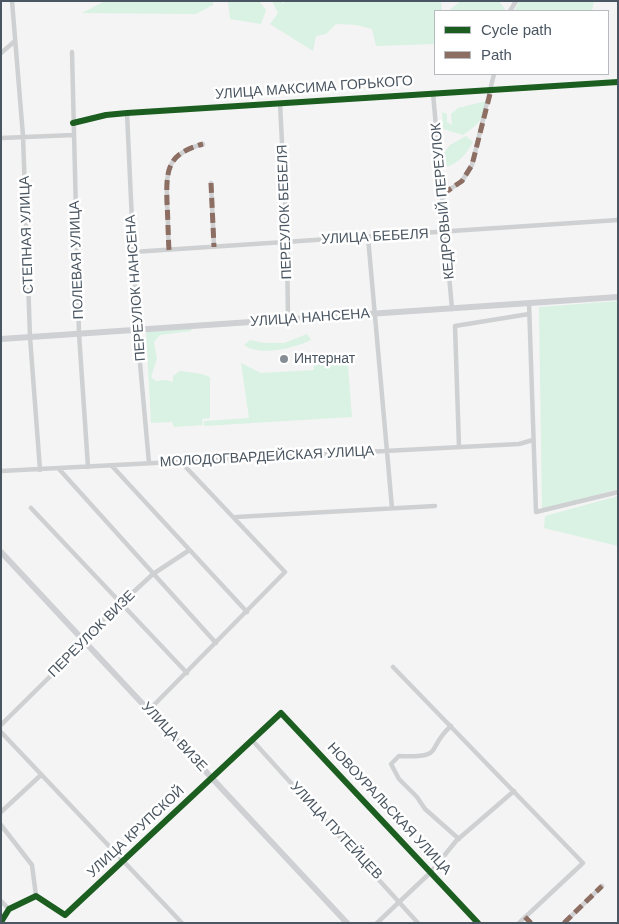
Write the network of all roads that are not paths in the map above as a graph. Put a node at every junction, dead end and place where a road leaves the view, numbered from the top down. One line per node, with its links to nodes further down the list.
1 (12, 1): 2 (street, СТЕПНАЯ УЛИЦА)
2 (15, 41): 4 (street); 13 (street, СТЕПНАЯ УЛИЦА)
3 (72, 52): 11 (street, ПОЛЕВАЯ УЛИЦА)
4 (1, 53)
5 (494, 75): 7 (street)
6 (618, 82): 7 (street, УЛИЦА МАКСИМА ГОРЬКОГО)
7 (492, 90): 8 (street, УЛИЦА МАКСИМА ГОРЬКОГО); 17 (street)
8 (433, 93): 9 (street, УЛИЦА МАКСИМА ГОРЬКОГО); 17 (street, КЕДРОВЫЙ ПЕРЕУЛОК)
9 (280, 104): 10 (street, УЛИЦА МАКСИМА ГОРЬКОГО); 21 (street, ПЕРЕУЛОК БЕБЕЛЯ)
10 (127, 113): 11 (street, УЛИЦА МАКСИМА ГОРЬКОГО); 24 (street, ПЕРЕУЛОК НАНСЕНА)
11 (73, 123): 12 (street, ПОЛЕВАЯ УЛИЦА)
12 (74, 135): 13 (street); 32 (street, ПОЛЕВАЯ УЛИЦА)
13 (23, 136): 14 (street); 33 (street, СТЕПНАЯ УЛИЦА)
14 (1, 138)
15 (203, 144): 23 (street)
16 (211, 183): 22 (street)
17 (443, 194): 19 (street, КЕДРОВЫЙ ПЕРЕУЛОК)
18 (618, 220): 19 (street, УЛИЦА БЕБЕЛЯ)
19 (446, 233): 20 (street, УЛИЦА БЕБЕЛЯ); 27 (street, КЕДРОВЫЙ ПЕРЕУЛОК)
20 (368, 238): 21 (street, УЛИЦА БЕБЕЛЯ); 28 (street)
21 (287, 242): 22 (street, УЛИЦА БЕБЕЛЯ); 30 (street, ПЕРЕУЛОК БЕБЕЛЯ)
22 (214, 247): 23 (street, УЛИЦА БЕБЕЛЯ)
23 (169, 250): 24 (street, УЛИЦА БЕБЕЛЯ)
24 (133, 252): 31 (street, ПЕРЕУЛОК НАНСЕНА)
25 (618, 297): 26 (main road, УЛИЦА НАНСЕНА)
26 (529, 303): 27 (main road, УЛИЦА НАНСЕНА); 29 (street)
27 (452, 309): 28 (main road, УЛИЦА НАНСЕНА)
28 (376, 313): 30 (main road, УЛИЦА НАНСЕНА); 37 (street)
29 (528, 314): 35 (street); 36 (street)
30 (288, 320): 31 (main road, УЛИЦА НАНСЕНА)
31 (137, 330): 32 (main road, УЛИЦА НАНСЕНА); 39 (street, ПЕРЕУЛОК НАНСЕНА)
32 (79, 334): 33 (main road, УЛИЦА НАНСЕНА); 41 (street, ПОЛЕВАЯ УЛИЦА)
33 (30, 337): 34 (main road, УЛИЦА НАНСЕНА); 43 (street, СТЕПНАЯ УЛИЦА)
34 (1, 339)
35 (533, 440): 36 (street, МОЛОДОГВАРДЕЙСКАЯ УЛИЦА); 45 (street)
36 (459, 447): 37 (street, МОЛОДОГВАРДЕЙСКАЯ УЛИЦА)
37 (386, 452): 38 (street, МОЛОДОГВАРДЕЙСКАЯ УЛИЦА); 48 (street)
38 (180, 461): 39 (street, МОЛОДОГВАРДЕЙСКАЯ УЛИЦА); 49 (street)
39 (149, 463): 40 (street, МОЛОДОГВАРДЕЙСКАЯ УЛИЦА)
40 (112, 466): 41 (street, МОЛОДОГВАРДЕЙСКАЯ УЛИЦА); 50 (street)
41 (88, 467): 42 (street, МОЛОДОГВАРДЕЙСКАЯ УЛИЦА)
42 (59, 469): 43 (street, МОЛОДОГВАРДЕЙСКАЯ УЛИЦА); 52 (street)
43 (40, 470): 44 (street, МОЛОДОГВАРДЕЙСКАЯ УЛИЦА)
44 (1, 471)
45 (618, 492)
46 (435, 506): 48 (street)
47 (31, 508): 53 (street)
48 (392, 508): 49 (street)
49 (236, 517): 54 (street)
50 (188, 551): 52 (street, ПЕРЕУЛОК ВИЗЕ); 54 (street)
51 (1, 552): 55 (main road, УЛИЦА ВИЗЕ)
52 (153, 574): 53 (street, ПЕРЕУЛОК ВИЗЕ); 56 (street)
53 (121, 604): 55 (street, ПЕРЕУЛОК ВИЗЕ); 58 (street)
54 (247, 612): 56 (street)
55 (86, 641): 59 (main road, УЛИЦА ВИЗЕ); 61 (street, ПЕРЕУЛОК ВИЗЕ)
56 (216, 643): 58 (street)
57 (393, 667): 62 (street)
58 (187, 673): 59 (street)
59 (149, 710): 66 (main road, УЛИЦА ВИЗЕ)
60 (281, 713): 64 (street, УЛИЦА КРУПСКОЙ); 72 (street, НОВОУРАЛЬСКАЯ УЛИЦА)
61 (1, 725)
62 (451, 726): 67 (street); 70 (street)
63 (1, 732): 65 (street)
64 (252, 740): 66 (street, УЛИЦА КРУПСКОЙ); 76 (street, УЛИЦА ПУТЕЙЦЕВ)
65 (41, 775): 68 (street); 71 (street)
66 (212, 778): 71 (street, УЛИЦА КРУПСКОЙ); 81 (main road, УЛИЦА ВИЗЕ)
67 (514, 792): 70 (street); 78 (street)
68 (1, 812)
69 (1, 825): 74 (street)
70 (459, 839): 72 (street)
71 (123, 861): 74 (street, УЛИЦА КРУПСКОЙ); 80 (street)
72 (431, 872): 76 (street); 84 (street, НОВОУРАЛЬСКАЯ УЛИЦА)
73 (602, 886): 87 (street)
74 (36, 896): 77 (street)
75 (1, 900): 77 (street)
76 (400, 900): 82 (street); 83 (street, УЛИЦА ПУТЕЙЦЕВ)
77 (9, 910): 79 (street)
78 (525, 917): 85 (street); 86 (street)
79 (1, 922)
80 (182, 923)
81 (347, 923)
82 (377, 923)
83 (418, 923)
84 (478, 923)
85 (520, 923)
86 (531, 923)
87 (564, 923)

